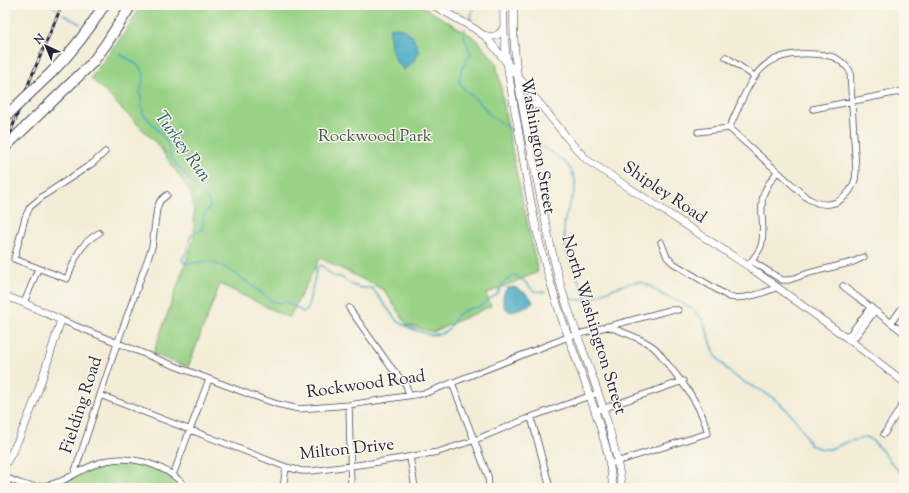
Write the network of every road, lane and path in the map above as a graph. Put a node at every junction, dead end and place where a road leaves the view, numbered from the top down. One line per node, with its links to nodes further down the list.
1 (104, 5): 16 (highway, bridge)
2 (131, 5): 20 (highway)
3 (433, 5): 7 (main road, Shipley Road)
4 (504, 5): 6 (main road, Washington Street)
5 (514, 5): 11 (main road, Washington Street)
6 (504, 25): 7 (main road); 9 (main road, Washington Street)
7 (484, 35): 9 (main road, Shipley Road)
8 (726, 57): 10 (street)
9 (507, 63): 11 (main road, Shipley Road); 42 (main road, Washington Street)
10 (754, 76): 13 (street); 18 (street)
11 (518, 77): 14 (main road, Shipley Road); 17 (main road, North Washington Street)
12 (904, 91): 13 (street)
13 (851, 101): 15 (street); 22 (street)
14 (540, 104): 17 (main road); 27 (main road, Shipley Road)
15 (813, 109)
16 (5, 117)
17 (526, 126): 41 (main road, North Washington Street)
18 (729, 128): 19 (street); 22 (street)
19 (698, 132)
20 (5, 147)
21 (105, 152): 28 (street)
22 (777, 172): 27 (street)
23 (167, 196): 44 (street, Fielding Road)
24 (99, 232): 28 (street)
25 (660, 242): 30 (street)
26 (864, 257): 27 (street)
27 (750, 264): 30 (main road, Shipley Road)
28 (38, 268): 32 (street)
29 (843, 286): 35 (street)
30 (778, 287): 43 (main road, Shipley Road)
31 (5, 296): 32 (main road)
32 (24, 303): 37 (main road)
33 (904, 305): 38 (street)
34 (348, 308): 51 (street)
35 (873, 309): 38 (street); 43 (street)
36 (678, 310): 39 (street, Rockwood Road)
37 (61, 320): 44 (street, Rockwood Road); 64 (main road)
38 (891, 323): 40 (street)
39 (607, 326): 41 (street, Rockwood Road); 46 (street)
40 (904, 333)
41 (577, 334): 42 (street, Rockwood Road); 49 (main road, North Washington Street)
42 (568, 336): 48 (street, Rockwood Road); 52 (main road, North Washington Street)
43 (850, 339): 47 (main road, Shipley Road)
44 (117, 344): 45 (street, Rockwood Road); 50 (street, Fielding Road)
45 (209, 379): 54 (street, Rockwood Road); 58 (street)
46 (683, 381): 55 (street); 62 (street)
47 (904, 382)
48 (452, 383): 51 (street, Rockwood Road); 60 (street)
49 (598, 392): 52 (street, Milton Drive); 55 (main road, North Washington Street)
50 (100, 396): 58 (street, Milton Drive); 67 (street, Fielding Road)
51 (409, 396): 54 (street, Rockwood Road)
52 (590, 396): 56 (main road, North Washington Street); 57 (street, Milton Drive)
53 (904, 402): 59 (street)
54 (349, 405): 65 (street)
55 (604, 408): 56 (street); 62 (main road, North Washington Street)
56 (596, 411): 63 (main road, North Washington Street)
57 (531, 417): 60 (street, Milton Drive); 75 (street)
58 (190, 430): 66 (street, Milton Drive); 68 (street)
59 (884, 434)
60 (475, 440): 61 (street, Milton Drive); 74 (street)
61 (410, 457): 65 (street, Milton Drive); 73 (street)
62 (618, 461): 63 (street); 77 (main road, North Washington Street)
63 (610, 464): 76 (main road, North Washington Street)
64 (5, 465)
65 (351, 466): 66 (street, Milton Drive); 72 (street)
66 (286, 467): 71 (street)
67 (74, 474): 68 (street); 69 (street)
68 (173, 474): 70 (street)
69 (5, 477)
70 (187, 488)
71 (283, 488)
72 (352, 488)
73 (415, 488)
74 (489, 488)
75 (550, 488)
76 (613, 488)
77 (622, 488)

